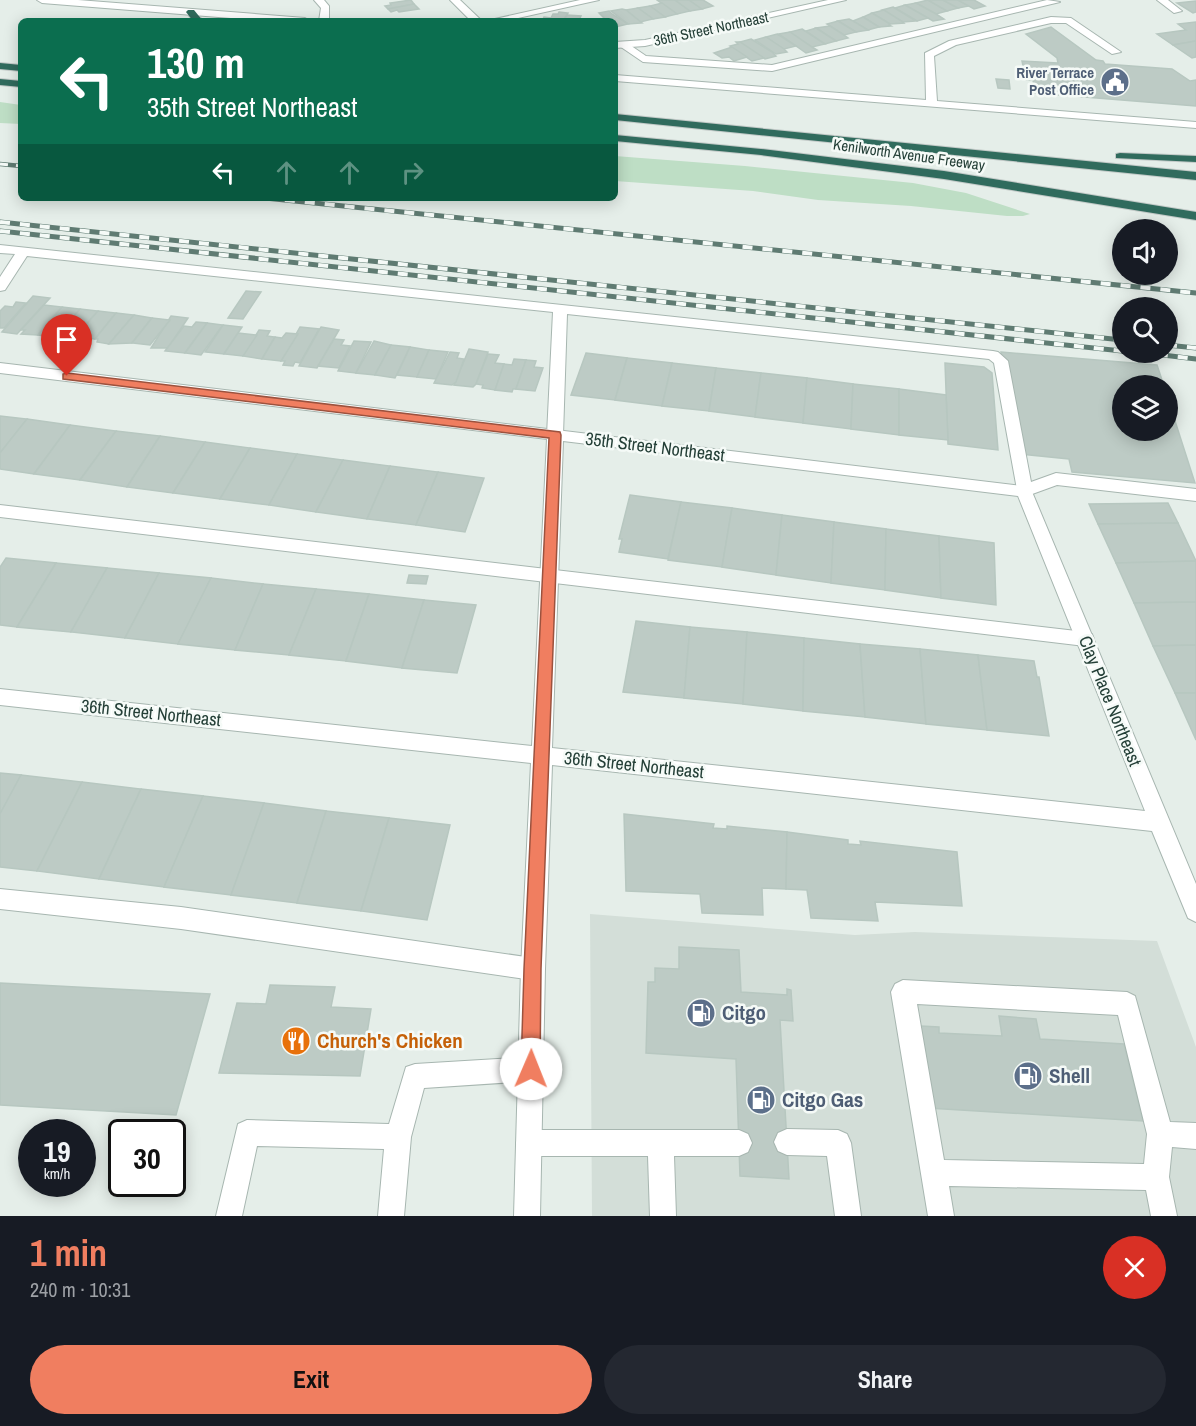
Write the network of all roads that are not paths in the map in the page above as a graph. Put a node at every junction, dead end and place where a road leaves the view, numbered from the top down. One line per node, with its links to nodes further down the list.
1 (42, 0): 2 (street)
2 (47, 0): 11 (street)
3 (183, 0): 11 (street)
4 (319, 0): 14 (street)
5 (455, 0): 15 (street)
6 (594, 0): 16 (street)
7 (841, 0): 17 (street, 36th Street Northeast)
8 (1052, 0): 17 (street)
9 (1162, 0): 10 (street)
10 (1177, 10)
11 (191, 12): 12 (highway); 13 (street)
12 (196, 18)
13 (267, 18)
14 (324, 18)
15 (474, 18)
16 (506, 18)
17 (619, 45)
18 (1116, 52): 24 (street)
19 (0, 66): 20 (highway)
20 (18, 68)
21 (618, 78): 24 (street)
22 (0, 82): 23 (highway)
23 (18, 84)
24 (932, 104): 26 (street)
25 (618, 117): 27 (highway, Kenilworth Avenue Freeway)
26 (1196, 125)
27 (785, 134): 29 (highway); 30 (highway, Kenilworth Avenue Freeway)
28 (618, 138): 31 (highway, Kenilworth Avenue Freeway)
29 (1196, 159)
30 (1196, 176)
31 (1196, 214)
32 (0, 249): 33 (street, Clay Place Northeast)
33 (23, 252): 34 (street); 35 (street, Clay Place Northeast)
34 (0, 287)
35 (560, 309): 37 (street); 38 (street, Clay Place Northeast)
36 (0, 368): 37 (street, 35th Street Northeast)
37 (555, 435): 38 (street, 35th Street Northeast); 41 (street)
38 (1024, 491): 39 (street); 42 (street, Clay Place Northeast)
39 (1196, 495)
40 (0, 511): 41 (street)
41 (549, 575): 42 (street); 44 (street)
42 (1085, 639): 45 (street, Clay Place Northeast)
43 (0, 697): 44 (street, 36th Street Northeast)
44 (541, 755): 45 (street, 36th Street Northeast); 48 (street)
45 (1160, 822): 47 (street, Clay Place Northeast)
46 (0, 899): 48 (street)
47 (1196, 911)
48 (533, 969): 49 (street)
49 (531, 1069): 52 (street); 54 (street)
50 (1160, 1134): 51 (street); 57 (street); 58 (street)
51 (1196, 1136)
52 (398, 1137): 59 (street); 60 (street)
53 (787, 1142): 63 (street)
54 (529, 1143): 55 (street); 61 (street)
55 (662, 1143): 56 (street); 62 (street)
56 (739, 1143)
57 (934, 1173): 58 (street); 64 (street)
58 (1156, 1177): 65 (street)
59 (229, 1216)
60 (390, 1216)
61 (527, 1216)
62 (663, 1216)
63 (848, 1216)
64 (941, 1216)
65 (1164, 1216)

